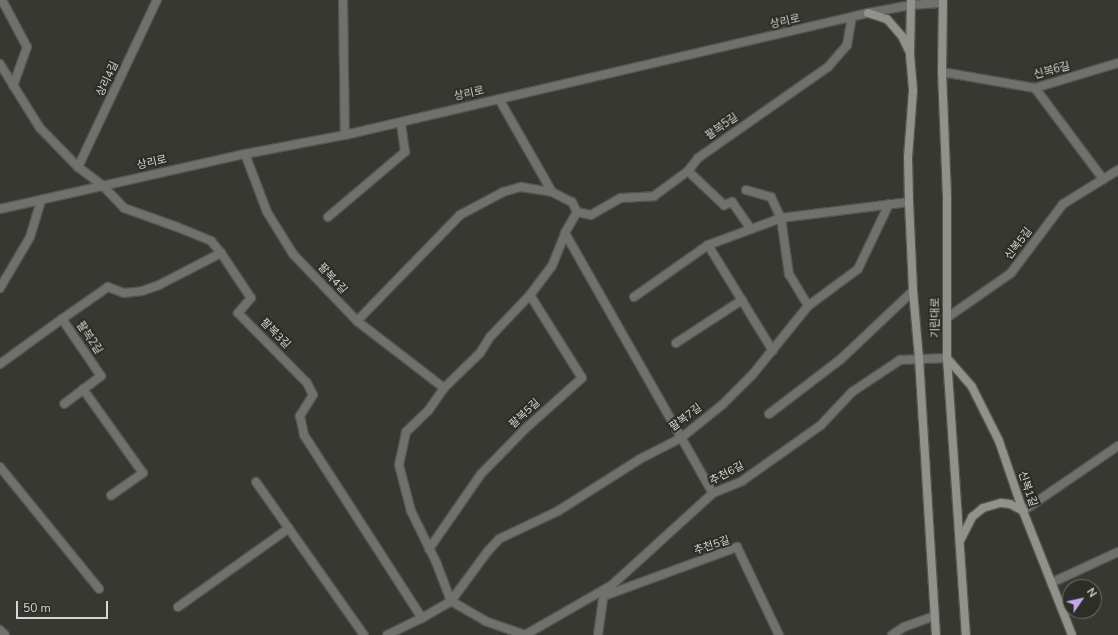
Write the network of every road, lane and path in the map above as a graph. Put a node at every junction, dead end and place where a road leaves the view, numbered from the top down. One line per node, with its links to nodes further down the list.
1 (2, 0): 12 (street)
2 (158, 0): 18 (street, 상리4길)
3 (343, 0): 16 (street)
4 (943, 2): 5 (street, 상리로); 11 (street, 기린대로)
5 (911, 3): 6 (street, 상리로); 8 (street, 기린대로)
6 (868, 13): 7 (street, 상리로); 8 (street)
7 (852, 17): 14 (street, 상리로); 20 (street, 팔복5길)
8 (910, 54): 26 (street, 기린대로)
9 (1118, 63): 13 (street, 신복6길)
10 (0, 64): 12 (street, 팔복3길)
11 (942, 72): 13 (street, 신복6길); 42 (street, 기린대로)
12 (14, 86): 18 (street, 팔복3길)
13 (1035, 88): 21 (street)
14 (499, 99): 15 (street, 상리로); 24 (street)
15 (401, 122): 16 (street, 상리로); 30 (street)
16 (345, 135): 17 (street, 상리로)
17 (245, 154): 22 (street, 상리로); 44 (street, 팔복4길)
18 (78, 167): 22 (street, 팔복3길)
19 (1118, 170): 21 (street, 신복5길)
20 (688, 171): 29 (street, 팔복5길); 32 (street)
21 (1103, 179): 42 (street, 신복5길)
22 (102, 186): 25 (street, 상리로); 35 (street, 팔복3길)
23 (746, 190): 31 (street)
24 (552, 192): 29 (street); 44 (street)
25 (41, 200): 28 (street, 상리로); 36 (street)
26 (909, 202): 27 (street); 37 (street, 기린대로)
27 (889, 204): 31 (street); 41 (street, 팔복7길)
28 (0, 209)
29 (577, 212): 33 (street)
30 (328, 217)
31 (781, 218): 32 (street); 41 (street)
32 (751, 229): 34 (street)
33 (565, 233): 38 (street); 54 (street)
34 (708, 245): 39 (street); 40 (street)
35 (221, 253): 43 (street); 71 (street, 팔복3길)
36 (0, 288)
37 (913, 291): 47 (street, 기린대로); 53 (street)
38 (530, 295): 50 (street); 63 (street, 팔복5길)
39 (634, 297)
40 (742, 300): 45 (street); 46 (street)
41 (808, 306): 46 (street, 팔복7길)
42 (948, 317): 48 (street, 기린대로)
43 (62, 319): 49 (street, 팔복2길); 51 (street, 팔복2길)
44 (357, 321): 50 (street, 팔복4길)
45 (676, 343)
46 (773, 351): 54 (street, 팔복7길)
47 (919, 358): 48 (street, 추천6길); 58 (street, 추천6길); 70 (street, 기린대로)
48 (947, 358): 60 (street, 신복1길); 62 (street, 기린대로)
49 (0, 364)
50 (444, 388): 63 (street)
51 (83, 389): 52 (street, 팔복2길); 59 (street)
52 (64, 404)
53 (769, 414)
54 (681, 438): 58 (street); 68 (street, 팔복7길)
55 (1118, 446): 60 (street)
56 (0, 467): 66 (street)
57 (256, 482): 61 (street)
58 (713, 493): 67 (street, 추천6길)
59 (110, 496)
60 (1023, 511): 62 (street); 65 (street, 신복1길)
61 (289, 528): 69 (street); 75 (street)
62 (961, 539): 83 (street, 기린대로)
63 (429, 549): 68 (street)
64 (1118, 552): 65 (street)
65 (1051, 583): 84 (street, 신복1길)
66 (99, 589)
67 (604, 592): 78 (street, 추천6길); 79 (street); 80 (street, 추천5길)
68 (451, 601): 71 (street); 73 (street)
69 (178, 607)
70 (935, 616): 81 (street); 82 (street, 기린대로)
71 (422, 618): 76 (street)
72 (0, 630): 74 (street)
73 (510, 630): 77 (street); 78 (street)
74 (5, 635)
75 (364, 635)
76 (387, 635)
77 (502, 635)
78 (525, 635)
79 (598, 635)
80 (779, 635)
81 (892, 635)
82 (936, 635)
83 (966, 635)
84 (1072, 635)

